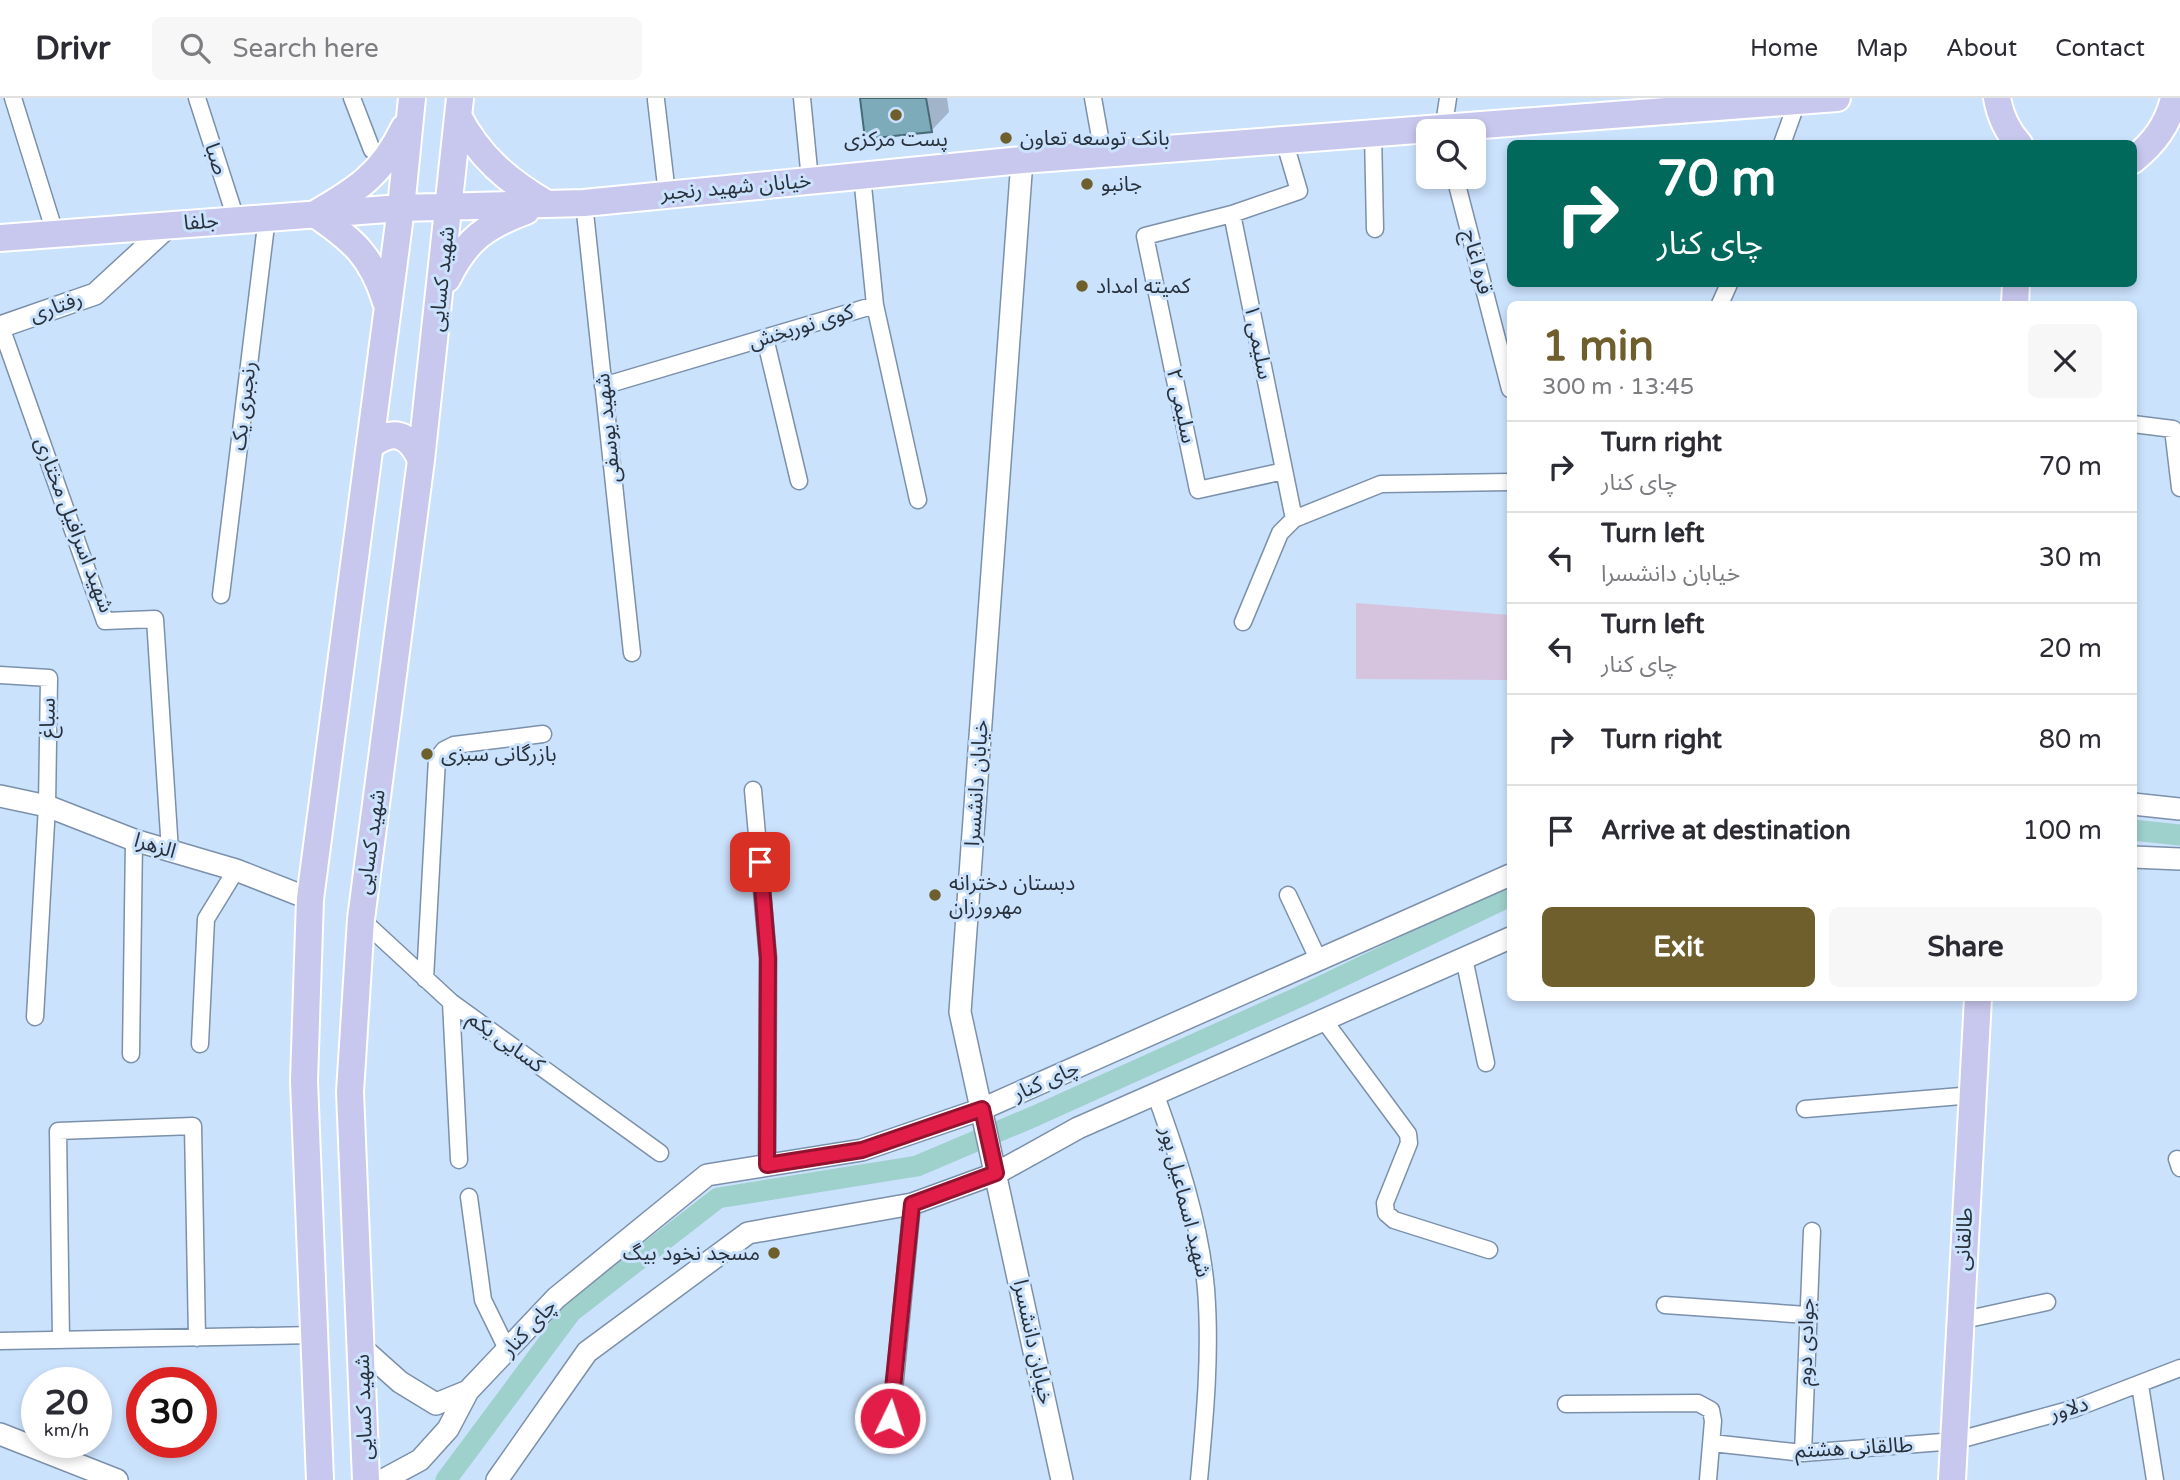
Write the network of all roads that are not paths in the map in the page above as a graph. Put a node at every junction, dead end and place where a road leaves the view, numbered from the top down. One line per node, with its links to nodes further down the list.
1 (13, 98): 38 (street)
2 (197, 98): 35 (street, صبا)
3 (352, 98): 20 (street)
4 (802, 98): 25 (street)
5 (1093, 98): 21 (street)
6 (1448, 98): 13 (street)
7 (1997, 98): 19 (main road)
8 (2174, 98): 22 (main road)
9 (656, 100): 27 (street)
10 (1817, 100): 14 (main road, خیابان شهید رنجبر); 18 (street)
11 (411, 106): 31 (main road); 32 (main road)
12 (459, 107): 29 (main road); 30 (main road, شهید کسایی)
13 (1444, 119)
14 (1486, 126)
15 (1416, 131): 16 (main road, خیابان شهید رنجبر)
16 (1373, 133): 17 (main road, خیابان شهید رنجبر); 37 (street)
17 (1284, 140): 21 (main road, خیابان شهید رنجبر); 33 (street)
18 (1785, 140)
19 (2014, 140)
20 (372, 150)
21 (1103, 154): 23 (main road, خیابان شهید رنجبر)
22 (2137, 157)
23 (1022, 160): 24 (main road, خیابان شهید رنجبر); 89 (street, خیابان دانشسرا)
24 (862, 176): 25 (main road, خیابان شهید رنجبر); 41 (street, کوی نوربخش)
25 (810, 180): 27 (main road, خیابان شهید رنجبر)
26 (1458, 189): 45 (street, قره اغاج)
27 (667, 194): 28 (main road, خیابان شهید رنجبر)
28 (584, 203): 29 (main road, خیابان شهید رنجبر); 46 (street, شهید یوسفی)
29 (547, 204): 30 (main road, خیابان شهید رنجبر); 40 (main road)
30 (449, 207): 31 (main road, خیابان شهید رنجبر); 40 (main road, شهید کسایی)
31 (401, 208): 32 (main road, جلفا); 42 (main road)
32 (314, 214): 34 (main road, جلفا); 42 (main road)
33 (1233, 214): 51 (street, سلیمی ۱); 51 (street, سلیمی ۲)
34 (267, 217): 35 (main road, جلفا); 57 (street, رنجبری یک)
35 (236, 219): 36 (main road, جلفا)
36 (171, 224): 38 (main road, جلفا); 43 (street, رفتاری)
37 (1375, 229)
38 (55, 233): 39 (main road, جلفا)
39 (0, 238)
40 (441, 290): 50 (main road, شهید کسایی)
41 (874, 305): 44 (street, کوی نوربخش); 55 (street)
42 (388, 307): 49 (main road)
43 (1, 327): 68 (street, شهید اسرافیل مختاری)
44 (765, 338): 46 (street, کوی نوربخش); 52 (street)
45 (1507, 377)
46 (603, 386): 59 (street, شهید یوسفی)
47 (2137, 425): 48 (street)
48 (2176, 430): 54 (street)
49 (370, 446): 50 (main road); 74 (main road)
50 (421, 460): 75 (main road, شهید کسایی)
51 (1284, 471): 56 (street, سلیمی ۱)
52 (799, 481)
53 (1507, 482): 56 (street)
54 (2180, 488)
55 (918, 500)
56 (1294, 519): 58 (street)
57 (221, 595)
58 (1243, 622)
59 (632, 653)
60 (0, 675): 65 (street, سباغ)
61 (543, 734): 79 (street)
62 (753, 790): 93 (street)
63 (0, 796): 65 (street, الزهرا)
64 (2137, 804): 66 (street)
65 (47, 807): 67 (street, الزهرا); 82 (street)
66 (2180, 809)
67 (134, 841): 68 (street, الزهرا); 85 (street)
68 (170, 851): 71 (street, الزهرا)
69 (2137, 857): 70 (street)
70 (2180, 859)
71 (236, 870): 74 (street, الزهرا); 84 (street)
72 (1507, 876): 78 (street, چای کنار)
73 (1288, 895): 78 (street)
74 (310, 899): 103 (main road)
75 (360, 919): 79 (street, کسایی یکم); 107 (main road, شهید کسایی)
76 (1507, 939): 77 (street)
77 (1464, 958): 83 (street); 86 (street)
78 (1319, 961): 89 (street, چای کنار)
79 (425, 979): 81 (street, کسایی یکم)
80 (1978, 1001): 88 (main road, طالقانی)
81 (451, 1002): 91 (street, کسایی یکم); 92 (street)
82 (35, 1017)
83 (1323, 1019): 87 (street); 98 (street)
84 (200, 1044)
85 (131, 1054)
86 (1486, 1063)
87 (1155, 1093): 94 (street); 124 (street, شهید اسماعیل پور)
88 (1973, 1095): 90 (street); 102 (main road, طالقانی)
89 (982, 1109): 93 (street, چای کنار); 94 (street, خیابان دانشسرا)
90 (1805, 1109)
91 (660, 1153)
92 (459, 1160)
93 (767, 1165): 108 (street, چای کنار)
94 (996, 1173): 96 (street); 123 (street, خیابان دانشسرا)
95 (469, 1197): 108 (street)
96 (912, 1204): 114 (street); 122 (street)
97 (1812, 1231): 101 (street, جوادی دوم)
98 (1489, 1250)
99 (2047, 1302): 102 (street)
100 (1665, 1305): 101 (street)
101 (1807, 1315): 117 (street, جوادی دوم)
102 (1959, 1321): 115 (main road, طالقانی)
103 (315, 1335): 104 (street); 119 (main road)
104 (197, 1338): 105 (street); 105 (street)
105 (61, 1340): 106 (street)
106 (0, 1341)
107 (362, 1348): 111 (street); 120 (main road, شهید کسایی)
108 (508, 1351): 111 (street, چای کنار)
109 (2180, 1368): 110 (street, دلاور)
110 (2140, 1385): 115 (street, دلاور); 127 (street)
111 (468, 1391): 121 (street, چای کنار)
112 (1566, 1404): 116 (street)
113 (0, 1434): 118 (street)
114 (889, 1441)
115 (1955, 1441): 117 (street, طالقانی هشتم); 126 (main road, طالقانی)
116 (1712, 1443): 117 (street, طالقانی هشتم); 125 (street)
117 (1803, 1453)
118 (117, 1480)
119 (320, 1480)
120 (366, 1480)
121 (383, 1480)
122 (497, 1480)
123 (1062, 1480)
124 (1199, 1480)
125 (1708, 1480)
126 (1952, 1480)
127 (2155, 1480)

